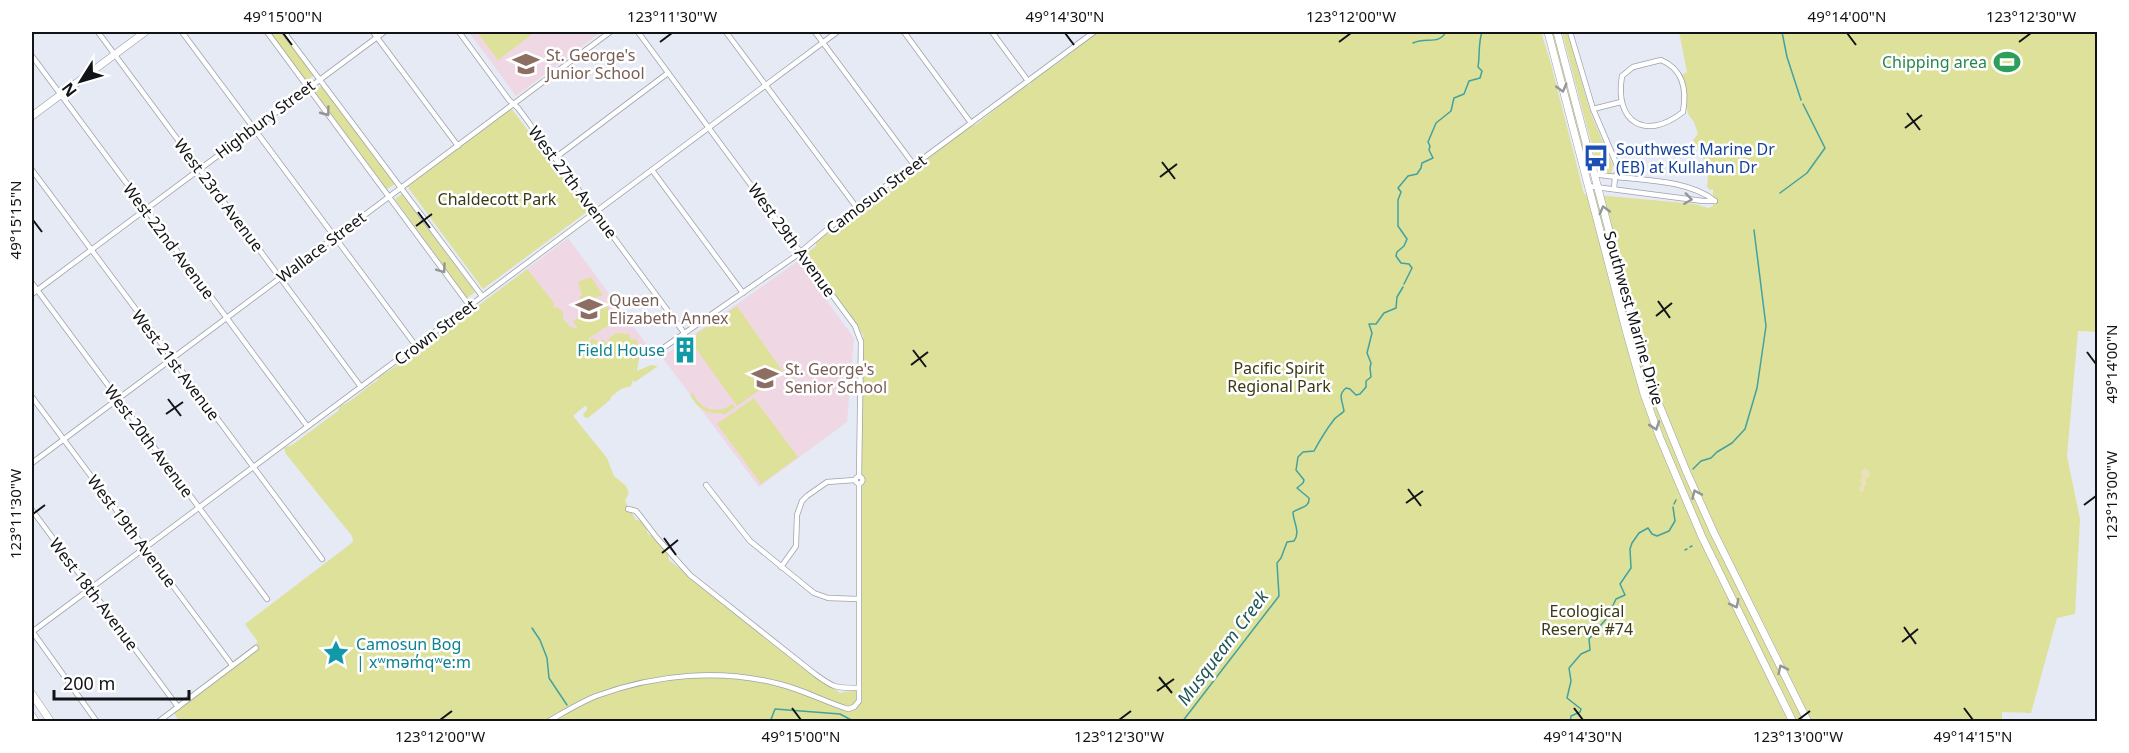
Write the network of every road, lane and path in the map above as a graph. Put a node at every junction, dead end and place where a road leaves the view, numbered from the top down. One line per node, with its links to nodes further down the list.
1 (98, 32): 22 (street, West 23rd Avenue)
2 (145, 32): 22 (main road)
3 (182, 32): 35 (street)
4 (267, 32): 28 (street)
5 (284, 32): 25 (street)
6 (373, 32): 20 (street)
7 (384, 32): 20 (street, Highbury Street)
8 (459, 32): 31 (street, West 27th Avenue)
9 (610, 32): 31 (street, Wallace Street)
10 (638, 32): 24 (street, West 29th Avenue)
11 (726, 32): 27 (street)
12 (815, 32): 21 (street)
13 (837, 32): 21 (street, Crown Street)
14 (904, 32): 34 (street)
15 (992, 32): 26 (street)
16 (1094, 32): 26 (street, Camosun Street)
17 (1548, 32): 45 (main road, Southwest Marine Drive, one-way to 45)
18 (1557, 32): 43 (main road, Southwest Marine Drive)
19 (1570, 32): 32 (street)
20 (377, 37): 25 (street, Highbury Street); 37 (street)
21 (823, 42): 27 (street, Crown Street); 39 (street)
22 (114, 54): 29 (main road); 40 (street, West 23rd Avenue)
23 (32, 56): 29 (street, West 22nd Avenue)
24 (668, 73): 36 (street, West 29th Avenue); 38 (street)
25 (319, 79): 28 (street, Highbury Street); 47 (street)
26 (1028, 81): 34 (street, Camosun Street)
27 (766, 84): 36 (street, Crown Street); 50 (street)
28 (308, 87): 35 (street, Highbury Street); 49 (street, one-way to 49)
29 (60, 95): 33 (main road); 51 (street, West 22nd Avenue)
30 (1621, 102): 30 (street); 32 (street)
31 (514, 104): 37 (street, Wallace Street); 38 (street, West 27th Avenue)
32 (1593, 109): 44 (street)
33 (32, 116)
34 (971, 123): 39 (street, Camosun Street)
35 (254, 128): 40 (street, Highbury Street); 53 (street)
36 (709, 128): 42 (street, Crown Street); 55 (street, West 29th Avenue)
37 (458, 146): 47 (street, Wallace Street)
38 (555, 158): 52 (street, West 27th Avenue)
39 (914, 165): 50 (street, Camosun Street)
40 (199, 168): 51 (street, Highbury Street); 56 (street, West 23rd Avenue)
41 (32, 170): 54 (street, West 21st Avenue)
42 (652, 170): 52 (street, Crown Street); 59 (street)
43 (1594, 174): 44 (street); 46 (main road, Southwest Marine Drive)
44 (1615, 177): 48 (street); 48 (street, one-way to 44)
45 (1588, 186): 46 (street); 97 (main road, Southwest Marine Drive, one-way to 97)
46 (1597, 186): 48 (street); 98 (main road, Southwest Marine Drive, one-way to 46)
47 (400, 188): 49 (street, Wallace Street); 60 (street)
48 (1614, 189)
49 (389, 196): 53 (street, Wallace Street); 61 (street, one-way to 61)
50 (857, 207): 55 (street, Camosun Street)
51 (145, 209): 54 (street, Highbury Street); 62 (street, West 22nd Avenue)
52 (595, 212): 60 (street, Crown Street); 63 (street, West 27th Avenue)
53 (335, 237): 56 (street, Wallace Street); 64 (street)
54 (90, 250): 58 (street, Highbury Street); 66 (street, West 21st Avenue)
55 (801, 252): 59 (street, Camosun Street); 74 (street, West 29th Avenue)
56 (280, 278): 62 (street, Wallace Street); 67 (street, West 23rd Avenue)
57 (32, 283): 58 (street, West 20th Avenue)
58 (34, 292): 69 (street, West 20th Avenue)
59 (743, 293): 63 (street, Camosun Street)
60 (482, 296): 61 (street, Crown Street)
61 (469, 305): 64 (street, Crown Street)
62 (226, 318): 66 (street, Wallace Street); 70 (street, West 22nd Avenue)
63 (685, 333): 65 (street, Camosun Street)
64 (416, 346): 67 (street, Crown Street)
65 (656, 353)
66 (172, 358): 69 (street, Wallace Street); 73 (street, West 21st Avenue)
67 (361, 387): 70 (street, Crown Street)
68 (32, 397): 71 (street, West 19th Avenue)
69 (117, 399): 71 (street, Wallace Street); 76 (street, West 20th Avenue)
70 (307, 426): 73 (street, Crown Street)
71 (63, 440): 72 (street, Wallace Street); 79 (street, West 19th Avenue)
72 (32, 463)
73 (253, 467): 76 (street, Crown Street); 80 (street, West 21st Avenue)
74 (858, 480): 81 (street); 84 (street, West 29th Avenue)
75 (706, 484): 81 (street)
76 (199, 507): 79 (street, Crown Street); 83 (street, West 20th Avenue)
77 (628, 508): 88 (street)
78 (32, 510): 82 (street, West 18th Avenue)
79 (144, 548): 82 (street, Crown Street); 87 (street, West 19th Avenue)
80 (322, 559)
81 (780, 567): 84 (street)
82 (90, 589): 85 (street, Crown Street); 90 (street, West 18th Avenue)
83 (267, 599)
84 (858, 599): 88 (street, West 29th Avenue)
85 (32, 632): 94 (street)
86 (256, 648): 87 (street)
87 (232, 665): 90 (street)
88 (859, 688): 96 (street)
89 (32, 694): 93 (main road)
90 (178, 707): 95 (street)
91 (32, 716): 92 (main road)
92 (36, 722)
93 (51, 722)
94 (97, 722)
95 (158, 722)
96 (547, 722)
97 (1793, 722)
98 (1808, 722)

